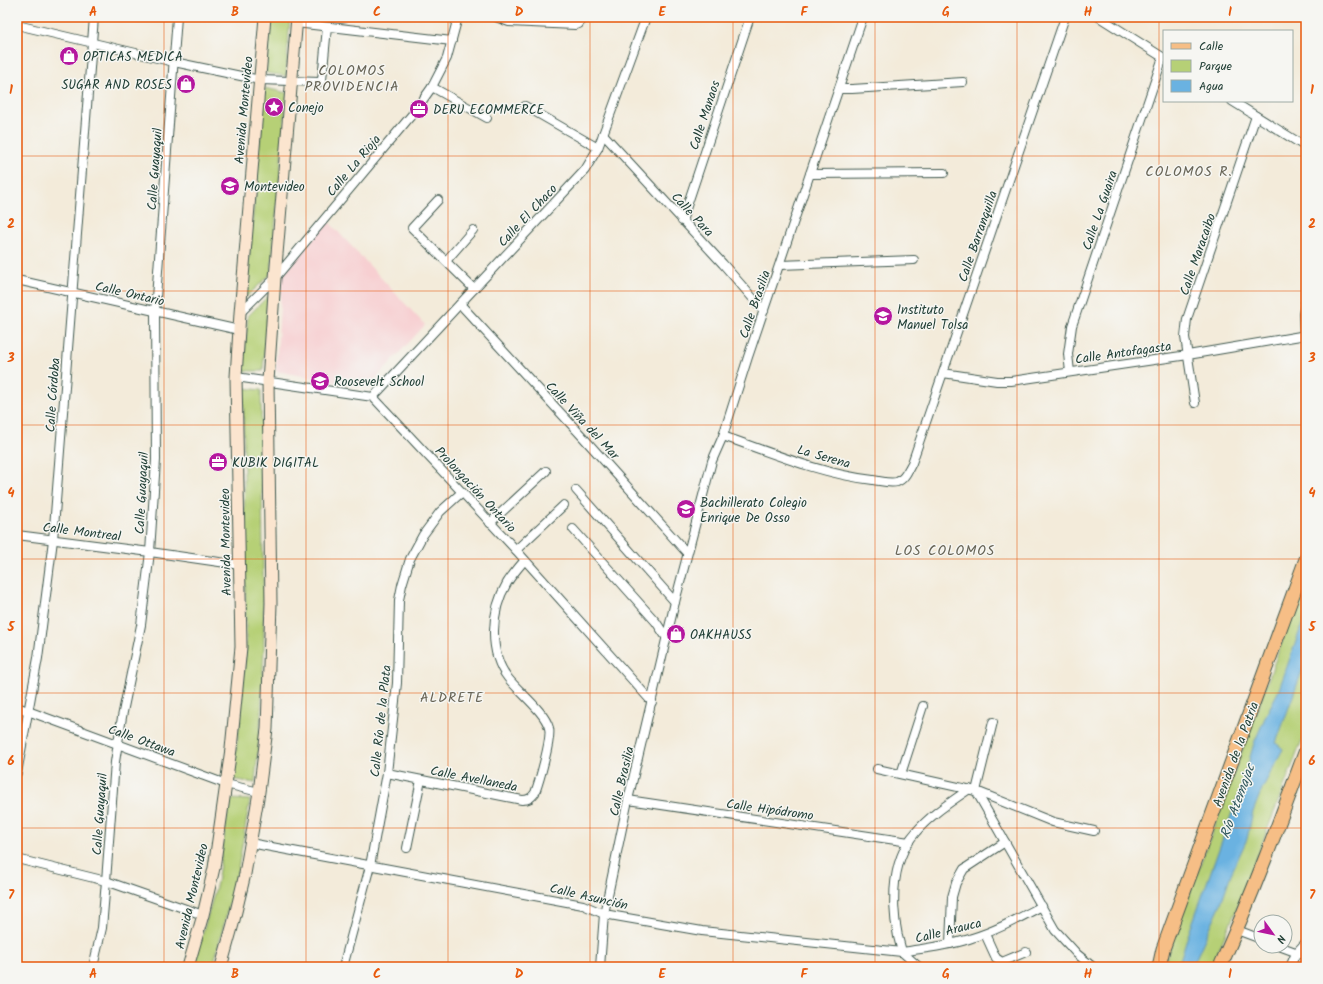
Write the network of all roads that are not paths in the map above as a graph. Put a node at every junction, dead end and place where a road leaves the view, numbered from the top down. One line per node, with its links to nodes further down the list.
1 (94, 17): 17 (street, Calle Córdoba)
2 (177, 17): 20 (street, Calle Guayaquil)
3 (265, 17): 21 (street, Avenida Montevideo)
4 (458, 17): 16 (street, Calle La Rioja)
5 (496, 17): 12 (street)
6 (582, 17): 12 (street)
7 (646, 17): 30 (street, Calle El Chaco)
8 (750, 17): 36 (street, Calle Manaos)
9 (863, 17): 25 (street, Calle Brasilia)
10 (1064, 17): 54 (street, Calle Barranquilla)
11 (1099, 17): 18 (street)
12 (510, 19)
13 (296, 20): 15 (street); 22 (street)
14 (17, 25): 17 (street)
15 (327, 26): 16 (street); 22 (street)
16 (452, 41): 24 (street, Calle La Rioja)
17 (92, 42): 20 (street); 44 (street, Calle Córdoba)
18 (1163, 57)
19 (1163, 61): 53 (street, Calle La Guaira)
20 (174, 62): 21 (street); 47 (street, Calle Guayaquil)
21 (260, 80): 22 (street); 49 (street, Avenida Montevideo)
22 (292, 82): 41 (street)
23 (963, 82): 25 (street)
24 (432, 87): 29 (street); 41 (street, Calle La Rioja)
25 (839, 89): 34 (street, Calle Brasilia)
26 (1234, 102): 28 (street)
27 (525, 106): 32 (street)
28 (1256, 116): 31 (street); 52 (street, Calle Maracaibo)
29 (487, 118)
30 (603, 134): 32 (street, Calle El Chaco); 36 (street, Calle Para)
31 (1306, 147)
32 (598, 148): 43 (street, Calle El Chaco)
33 (944, 173): 34 (street)
34 (810, 174): 40 (street, Calle Brasilia)
35 (438, 200): 39 (street)
36 (682, 221): 48 (street, Calle Para)
37 (473, 230): 39 (street)
38 (914, 260): 40 (street)
39 (446, 261): 43 (street)
40 (780, 265): 48 (street, Calle Brasilia)
41 (275, 278): 49 (street, Calle La Rioja); 56 (street)
42 (17, 280): 44 (street, Calle Ontario)
43 (474, 288): 46 (street, Calle El Chaco)
44 (72, 293): 47 (street, Calle Ontario); 68 (street, Calle Córdoba)
45 (1306, 300): 51 (street)
46 (460, 304): 57 (street, Calle El Chaco); 71 (street, Calle Viña del Mar)
47 (155, 311): 50 (street, Calle Ontario); 70 (street, Calle Guayaquil)
48 (764, 311): 59 (street, Calle Brasilia)
49 (240, 313): 50 (street, Avenida Montevideo)
50 (239, 330): 55 (street, Avenida Montevideo)
51 (1305, 336): 52 (street, Calle Antofagasta)
52 (1188, 355): 53 (street, Calle Antofagasta); 58 (street, Calle Maracaibo)
53 (1070, 372): 54 (street, Calle Antofagasta)
54 (943, 373): 60 (street, Calle Barranquilla)
55 (236, 377): 56 (street); 74 (street, Avenida Montevideo)
56 (268, 381): 57 (street); 91 (street)
57 (373, 397): 63 (street, Prolongación Ontario)
58 (1195, 404)
59 (723, 436): 60 (street, La Serena); 71 (street, Calle Brasilia)
60 (912, 463)
61 (546, 471): 65 (street)
62 (576, 490): 75 (street)
63 (462, 492): 65 (street, Prolongación Ontario); 86 (street, Calle Río de la Plata)
64 (564, 505): 69 (street)
65 (490, 523): 69 (street, Prolongación Ontario)
66 (573, 529): 76 (street)
67 (17, 535): 68 (street, Calle Montreal)
68 (53, 540): 70 (street, Calle Montreal); 80 (street, Calle Córdoba)
69 (516, 550): 73 (street, Prolongación Ontario)
70 (150, 552): 74 (street, Calle Montreal); 82 (street, Calle Guayaquil)
71 (687, 552): 75 (street, Calle Brasilia)
72 (1306, 559): 109 (main road, Avenida de la Patria)
73 (524, 561): 77 (street, Prolongación Ontario); 88 (street, Calle Avellaneda)
74 (240, 565): 89 (street, Avenida Montevideo)
75 (675, 602): 76 (street, Calle Brasilia)
76 (666, 637): 77 (street, Calle Brasilia)
77 (652, 702): 92 (street, Calle Brasilia)
78 (923, 706): 87 (street)
79 (17, 707): 80 (street, Calle Ottawa)
80 (28, 710): 82 (street, Calle Ottawa); 85 (street, Calle Córdoba)
81 (993, 722): 90 (street)
82 (118, 744): 89 (street, Calle Ottawa); 100 (street, Calle Guayaquil)
83 (1306, 750): 104 (main road)
84 (877, 769): 87 (street)
85 (17, 773)
86 (387, 773): 88 (street, Calle Avellaneda); 99 (street, Calle Río de la Plata)
87 (901, 774): 90 (street)
88 (421, 780): 97 (street)
89 (226, 784): 91 (street, Calle Ottawa); 103 (street, Avenida Montevideo)
90 (972, 790): 93 (street); 94 (street); 95 (street)
91 (259, 792): 96 (street)
92 (628, 800): 94 (street, Calle Hipódromo); 102 (street, Calle Brasilia)
93 (1094, 831)
94 (909, 842): 111 (street)
95 (1005, 842): 101 (street); 108 (street)
96 (250, 843): 99 (street, Calle Asunción); 117 (street)
97 (407, 848)
98 (17, 859): 100 (street)
99 (370, 866): 102 (street, Calle Asunción); 118 (street, Calle Río de la Plata)
100 (106, 881): 103 (street); 115 (street, Calle Guayaquil)
101 (1042, 906): 105 (street, Calle Arauca); 121 (street)
102 (604, 914): 111 (street, Calle Asunción); 119 (street, Calle Brasilia)
103 (203, 915): 116 (street, Avenida Montevideo)
104 (1237, 930): 106 (street); 124 (main road); 125 (main road)
105 (985, 934): 108 (street, Calle Arauca); 112 (street)
106 (1253, 936)
107 (1306, 942): 113 (street)
108 (950, 944): 111 (street, Calle Arauca)
109 (1163, 949): 122 (main road, Avenida de la Patria); 123 (main road, Avenida de la Patria)
110 (1293, 951): 113 (street)
111 (902, 952): 120 (street)
112 (1026, 952)
113 (1296, 952): 114 (street); 126 (street)
114 (1306, 956)
115 (93, 967)
116 (188, 967)
117 (221, 967)
118 (343, 967)
119 (600, 967)
120 (920, 967)
121 (1093, 967)
122 (1152, 967)
123 (1159, 967)
124 (1220, 967)
125 (1227, 967)
126 (1290, 967)

